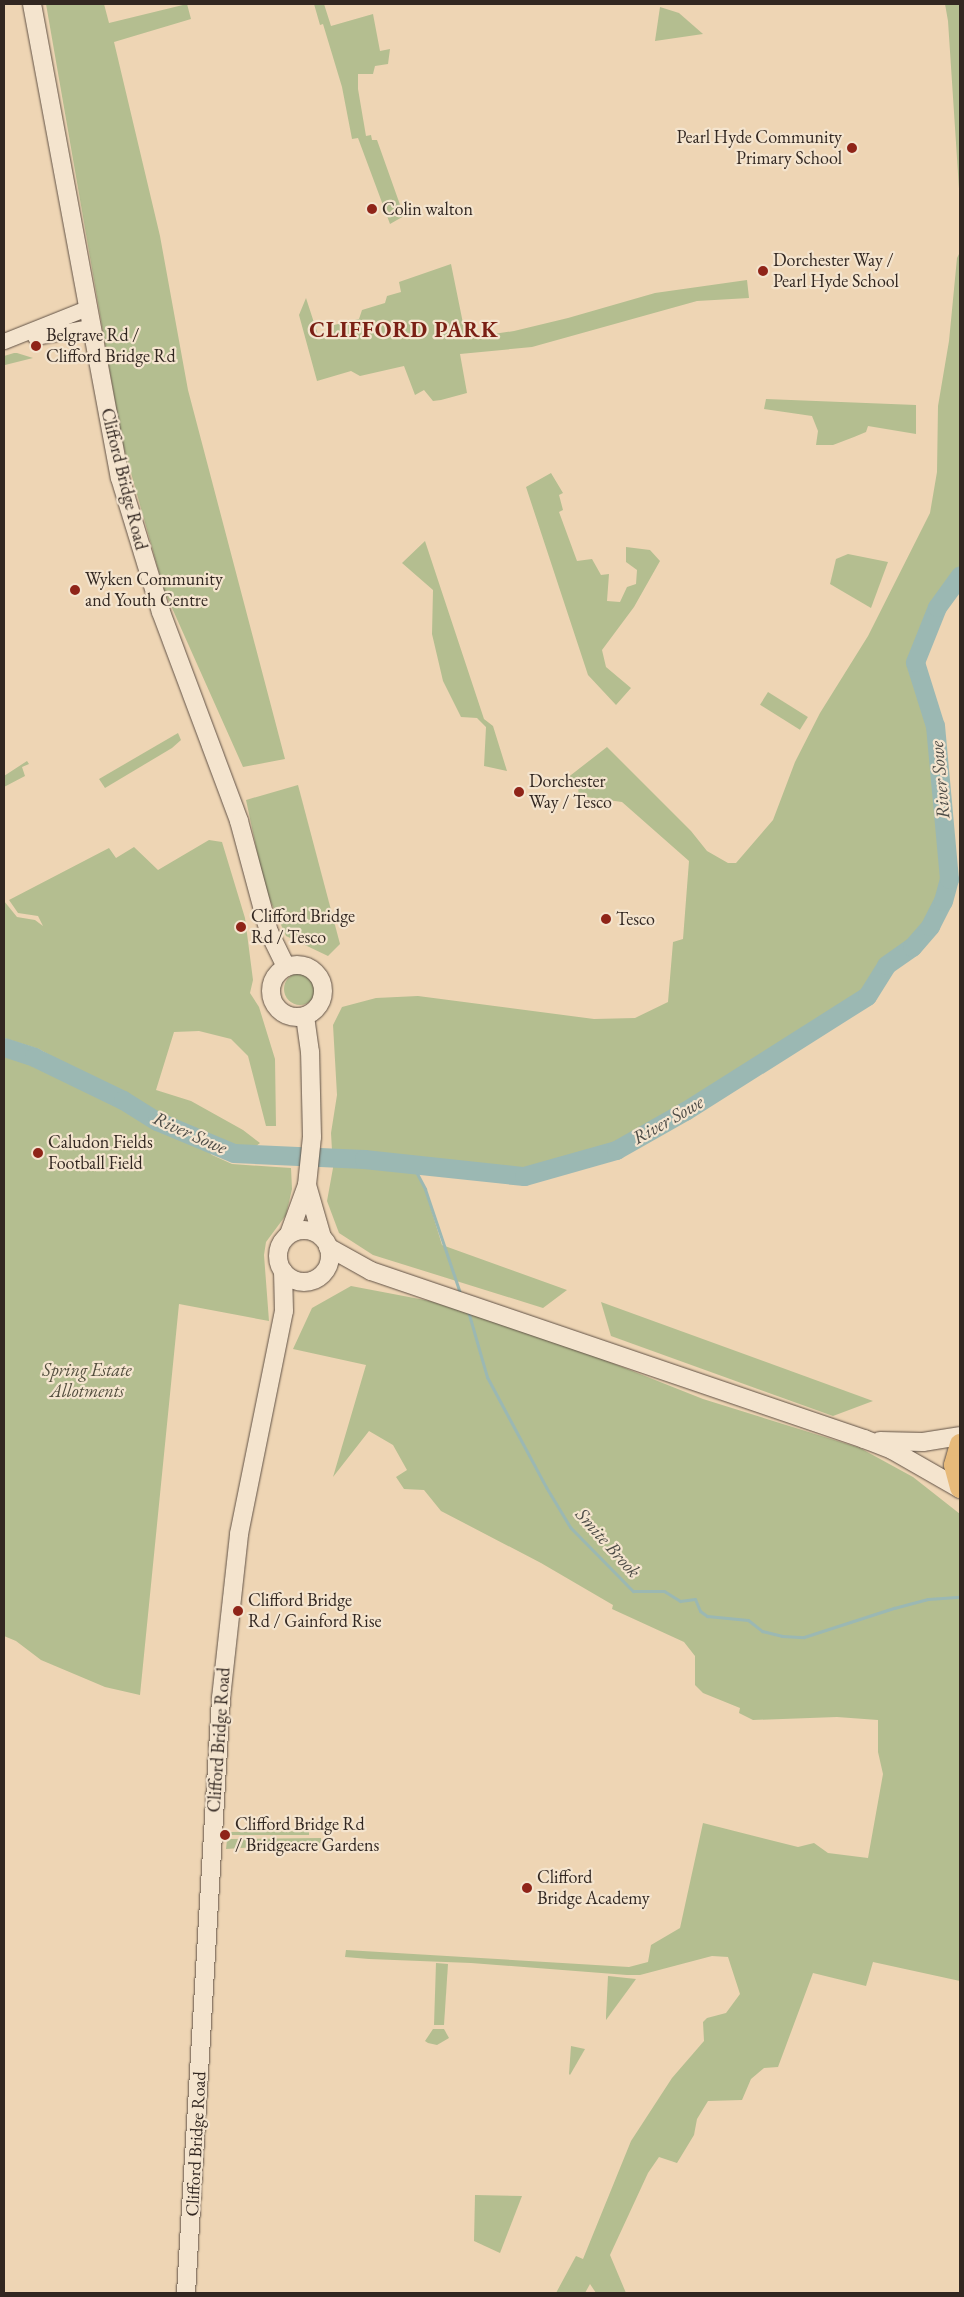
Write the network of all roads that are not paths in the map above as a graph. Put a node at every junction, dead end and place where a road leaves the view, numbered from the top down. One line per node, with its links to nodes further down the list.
1 (32, 4): 2 (main road, Clifford Bridge Road)
2 (87, 308): 3 (main road, Clifford Bridge Road); 4 (street)
3 (90, 328): 4 (street); 5 (main road, Clifford Bridge Road)
4 (4, 342)
5 (286, 966): 6 (main road); 6 (main road)
6 (305, 1016): 7 (main road)
7 (307, 1176): 8 (main road); 9 (main road)
8 (290, 1234): 9 (main road); 10 (main road)
9 (325, 1242): 11 (main road); 12 (main road)
10 (283, 1270): 12 (main road); 13 (main road, Clifford Bridge Road)
11 (371, 1271): 12 (main road); 15 (main road)
12 (319, 1276): 13 (main road)
13 (284, 1311): 18 (main road, Clifford Bridge Road)
14 (960, 1436): 15 (main road)
15 (864, 1439): 17 (main road)
16 (960, 1444): 17 (highway)
17 (960, 1488)
18 (186, 2293)

